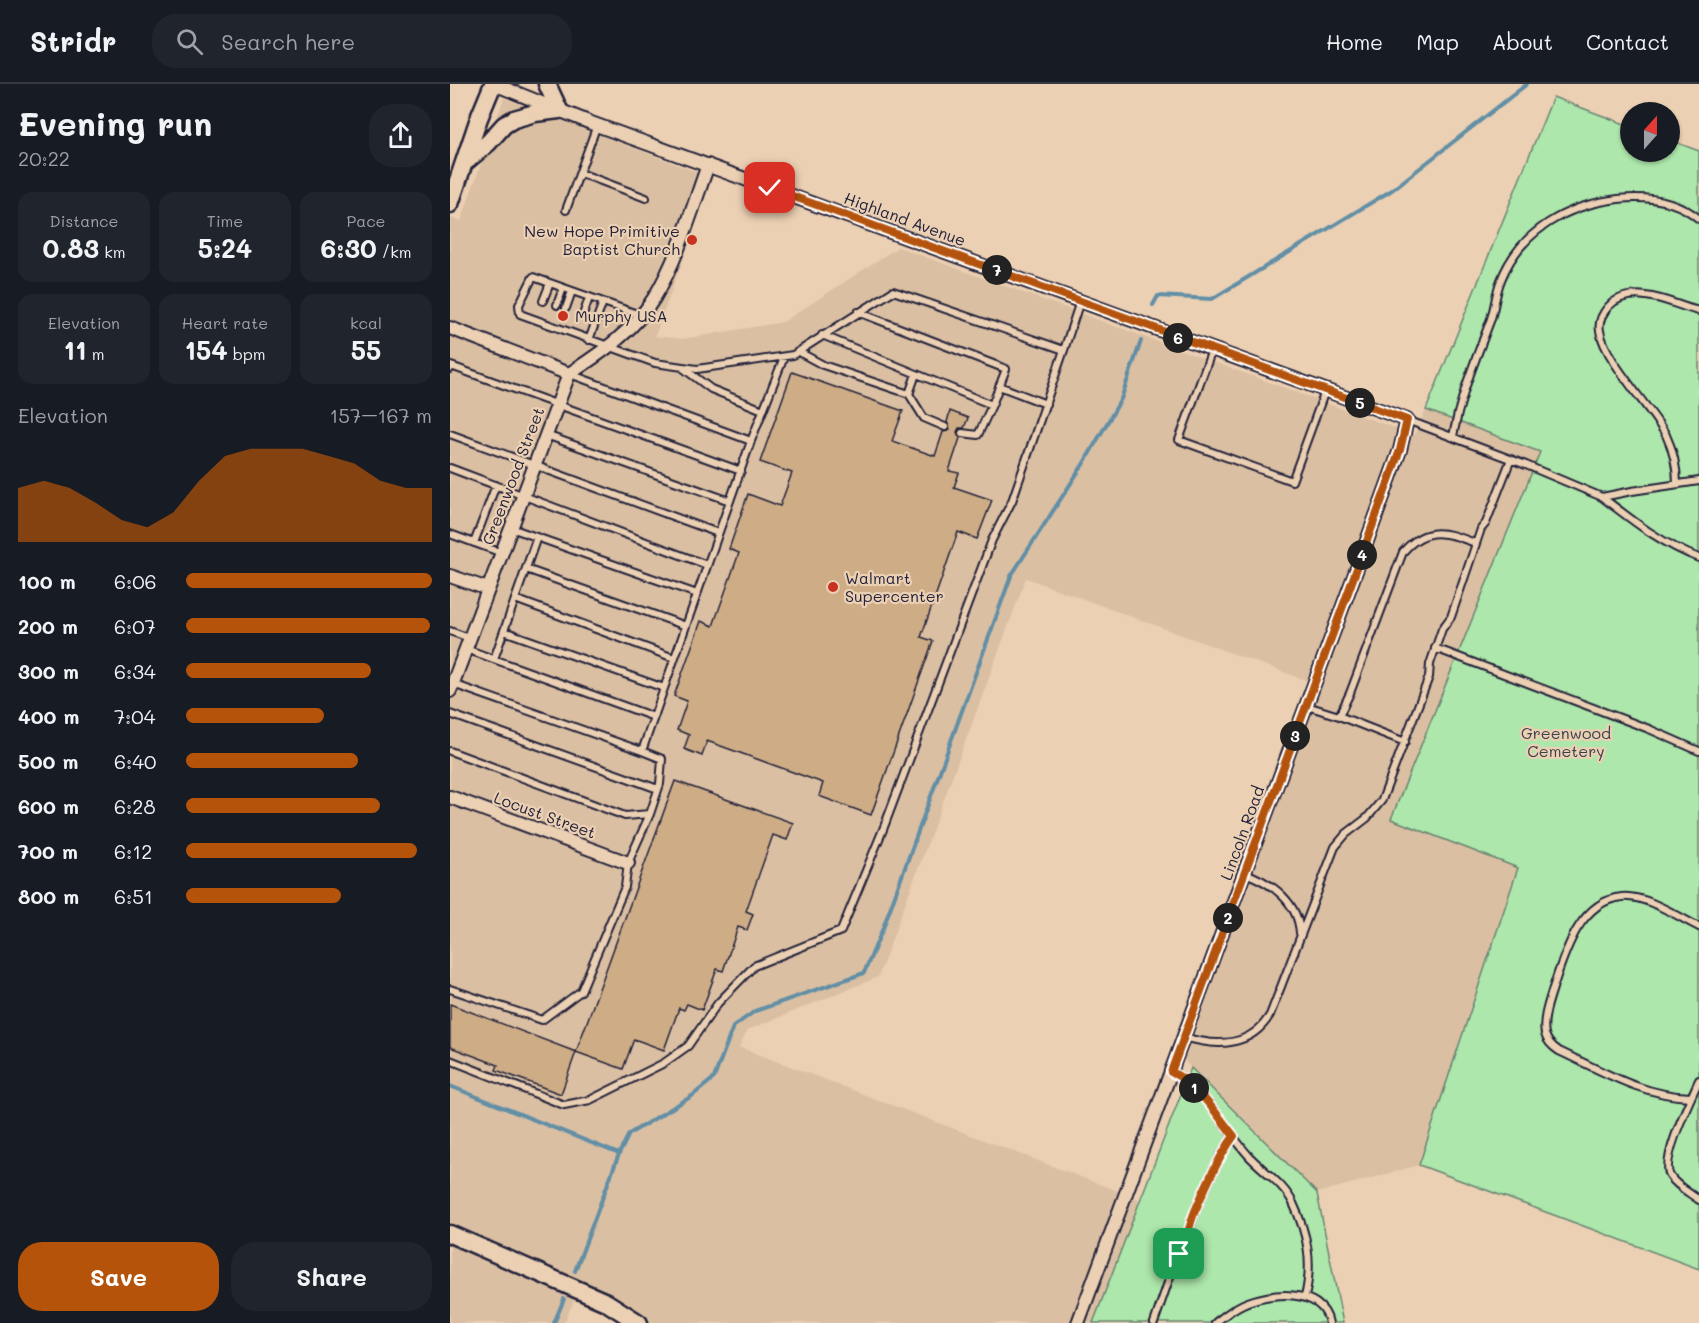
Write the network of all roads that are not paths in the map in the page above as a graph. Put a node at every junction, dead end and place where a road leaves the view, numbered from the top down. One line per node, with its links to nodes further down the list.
1 (494, 84): 3 (street, Highland Avenue); 5 (main road)
2 (547, 84): 3 (main road)
3 (559, 110): 4 (street, Highland Avenue); 5 (main road)
4 (597, 125): 6 (street, Highland Avenue); 7 (lane)
5 (464, 163): 9 (main road)
6 (708, 165): 17 (street, Highland Avenue); 24 (street)
7 (580, 173): 8 (lane); 10 (lane)
8 (646, 198)
9 (450, 204)
10 (566, 210)
11 (1699, 219): 51 (lane)
12 (550, 283): 13 (lane); 16 (lane); 27 (lane)
13 (563, 288): 14 (lane); 19 (lane)
14 (572, 291): 15 (lane); 20 (lane)
15 (589, 298): 18 (lane); 23 (lane)
16 (543, 301)
17 (1080, 301): 31 (lane); 32 (street, Highland Avenue)
18 (603, 302): 24 (lane); 29 (lane)
19 (557, 305)
20 (566, 308)
21 (1699, 311): 58 (lane)
22 (858, 312): 28 (lane); 31 (lane); 39 (lane)
23 (583, 315)
24 (640, 315): 30 (street)
25 (562, 321): 27 (lane)
26 (450, 328): 37 (street)
27 (559, 328): 29 (lane)
28 (822, 335): 33 (lane); 38 (lane)
29 (589, 340): 30 (lane)
30 (610, 347): 35 (lane); 37 (street)
31 (1065, 350): 42 (lane)
32 (1212, 350): 40 (street, Highland Avenue); 40 (lane)
33 (799, 352): 34 (lane); 41 (lane)
34 (784, 357): 35 (lane); 45 (lane)
35 (683, 367): 45 (lane)
36 (450, 369): 43 (lane)
37 (569, 374): 43 (street, Greenwood Street); 52 (lane)
38 (916, 374): 41 (lane); 44 (lane)
39 (999, 386): 42 (lane); 44 (lane)
40 (1325, 391): 46 (street, Highland Avenue)
41 (909, 394): 47 (lane)
42 (1046, 404): 103 (lane)
43 (558, 405): 50 (street, Greenwood Street); 56 (lane)
44 (992, 405): 48 (lane)
45 (763, 411): 52 (lane)
46 (1407, 420): 51 (lane); 86 (street, Lincoln Road)
47 (945, 427)
48 (962, 433)
49 (450, 434): 54 (lane)
50 (546, 435): 54 (street, Greenwood Street); 62 (lane)
51 (1453, 436): 53 (lane)
52 (751, 441): 56 (lane)
53 (1511, 459): 61 (lane); 68 (lane)
54 (535, 466): 60 (street, Greenwood Street); 64 (lane)
55 (450, 468): 59 (lane)
56 (741, 471): 62 (lane)
57 (1699, 481): 58 (lane)
58 (1677, 484): 61 (lane)
59 (496, 485): 60 (lane); 67 (lane)
60 (524, 495): 63 (street, Greenwood Street); 71 (lane)
61 (1602, 497): 70 (lane)
62 (730, 501): 64 (lane)
63 (512, 528): 66 (lane); 69 (street, Greenwood Street)
64 (718, 533): 71 (lane)
65 (450, 534): 67 (lane)
66 (537, 537): 72 (lane); 75 (lane)
67 (474, 543): 69 (lane)
68 (1475, 543): 81 (lane); 88 (lane)
69 (502, 553): 74 (street, Greenwood Street)
70 (1699, 558)
71 (707, 565): 75 (lane)
72 (526, 568): 76 (lane); 77 (lane)
73 (450, 576): 74 (street)
74 (488, 589): 80 (street, Greenwood Street)
75 (697, 594): 77 (lane)
76 (515, 599): 79 (lane); 82 (lane)
77 (686, 626): 82 (lane)
78 (450, 631): 80 (lane)
79 (504, 631): 83 (lane); 85 (lane)
80 (467, 644): 83 (lane); 84 (street, Greenwood Street)
81 (1435, 648): 90 (lane); 93 (lane)
82 (674, 658): 85 (lane)
83 (494, 659): 89 (lane)
84 (451, 687): 92 (lane)
85 (664, 688): 89 (lane)
86 (1306, 706): 88 (lane); 98 (street, Lincoln Road)
87 (450, 714): 94 (lane)
88 (1339, 716): 90 (lane)
89 (654, 717): 92 (lane)
90 (1405, 742): 100 (lane)
91 (450, 751): 96 (lane)
92 (642, 751): 94 (lane)
93 (1699, 751)
94 (658, 789): 96 (lane)
95 (450, 797): 97 (street, Locust Street)
96 (650, 813): 97 (lane)
97 (628, 863): 101 (lane)
98 (1245, 873): 100 (lane); 102 (street, Lincoln Road)
99 (1699, 927): 106 (lane)
100 (1300, 937): 102 (lane)
101 (450, 989)
102 (1184, 1037): 104 (street, Lincoln Road)
103 (450, 1060)
104 (1171, 1072): 107 (lane); 112 (street, Lincoln Road)
105 (1699, 1080): 106 (lane)
106 (1691, 1097): 108 (lane)
107 (1234, 1136): 110 (lane); 113 (lane)
108 (1699, 1200)
109 (450, 1234): 111 (main road)
110 (1305, 1297): 114 (lane); 115 (lane)
111 (639, 1323)
112 (1078, 1323)
113 (1154, 1323)
114 (1215, 1323)
115 (1329, 1323)

